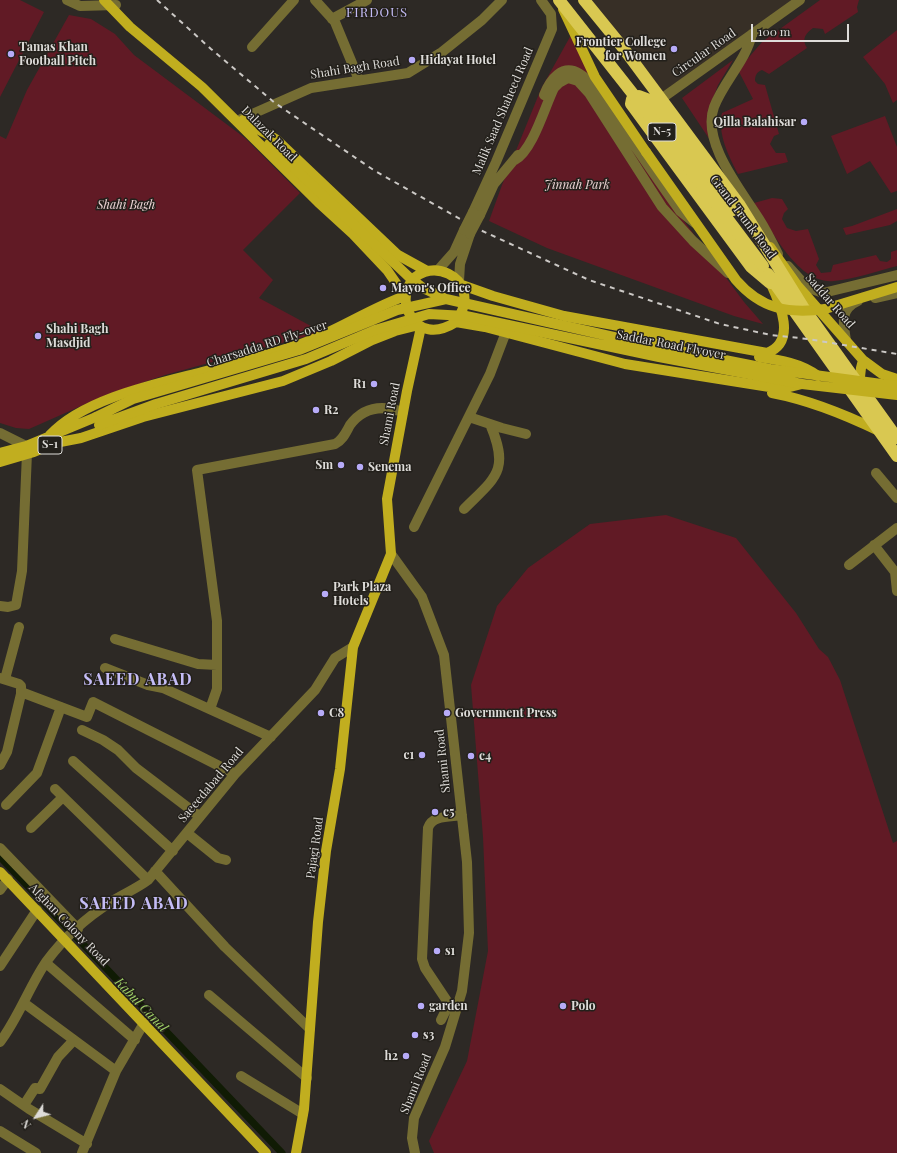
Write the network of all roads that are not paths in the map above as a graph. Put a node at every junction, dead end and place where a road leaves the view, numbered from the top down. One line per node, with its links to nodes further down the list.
1 (67, 0): 10 (street)
2 (294, 0): 13 (street)
3 (314, 0): 11 (street)
4 (367, 0): 11 (street)
5 (502, 0): 14 (street, Shahi Bagh Road)
6 (541, 0): 19 (street, Malik Saad Shaheed Road)
7 (559, 0): 20 (main road, bridge); 27 (highway, Grand Trunk Road / N-5, bridge)
8 (584, 0): 15 (highway, Grand Trunk Road / N-5)
9 (800, 0): 12 (street, Circular Road)
10 (110, 2): 16 (main road, Dalazak Road); 31 (main road, Dalazak Road)
11 (332, 19): 14 (street)
12 (752, 34): 15 (street, Circular Road); 23 (street)
13 (252, 47)
14 (359, 80): 16 (street, Shahi Bagh Road)
15 (661, 99): 21 (highway, Grand Trunk Road / N-5)
16 (242, 119): 17 (main road, Dalazak Road)
17 (250, 127): 25 (main road, Dalazak Road); 32 (main road, bridge)
18 (515, 160): 19 (street, Malik Saad Shaheed Road); 20 (street); 33 (street)
19 (476, 214): 22 (street, Malik Saad Shaheed Road, bridge)
20 (696, 224): 29 (main road, bridge)
21 (754, 227): 23 (main road, Saddar Road); 27 (highway); 47 (highway, Grand Trunk Road / N-5)
22 (467, 232): 24 (street, Malik Saad Shaheed Road); 28 (street, Malik Saad Shaheed Road)
23 (780, 258): 26 (street); 41 (main road, Saddar Road)
24 (438, 270): 25 (main road); 28 (main road)
25 (427, 271): 31 (main road)
26 (897, 274)
27 (767, 275): 33 (main road); 54 (highway, Grand Trunk Road / N-5)
28 (460, 283): 34 (main road); 37 (main road)
29 (897, 287)
30 (897, 293): 41 (street)
31 (405, 296): 38 (main road); 58 (main road)
32 (446, 299): 44 (main road, Saddar Road Flyover, bridge); 52 (main road, Charsadda RD Fly-over, bridge)
33 (778, 301): 36 (main road)
34 (533, 307): 36 (main road); 40 (main road)
35 (442, 314): 46 (main road, Saddar Road Flyover, bridge); 52 (main road, Charsadda RD Fly-over, bridge)
36 (564, 316): 44 (main road)
37 (456, 322): 38 (main road); 39 (main road)
38 (420, 326): 50 (main road, Shami Road); 58 (main road)
39 (506, 332): 40 (main road); 51 (street)
40 (520, 336): 42 (main road)
41 (846, 340): 43 (main road, Saddar Road)
42 (550, 345): 46 (main road); 54 (main road)
43 (863, 360): 45 (main road, Saddar Road); 47 (main road)
44 (818, 376): 48 (main road, Saddar Road Flyover, bridge)
45 (897, 380)
46 (802, 384): 49 (main road, Saddar Road Flyover, bridge)
47 (859, 386): 57 (highway, Grand Trunk Road / N-5)
48 (897, 386)
49 (897, 395)
50 (403, 412): 69 (main road, Shami Road); 76 (street)
51 (469, 417): 53 (street); 66 (street)
52 (98, 421): 58 (main road, S-1)
53 (490, 424): 56 (street); 65 (street)
54 (879, 430): 61 (highway, Grand Trunk Road / N-5)
55 (0, 432): 59 (street)
56 (526, 434)
57 (897, 438)
58 (52, 439): 59 (main road, S-1)
59 (29, 450): 60 (main road, S-1); 62 (main road, S-1); 72 (street)
60 (0, 453)
61 (897, 456)
62 (0, 462)
63 (876, 473): 64 (street)
64 (897, 498)
65 (464, 509)
66 (414, 527)
67 (897, 528): 68 (street)
68 (874, 545): 70 (street); 71 (street)
69 (391, 554): 75 (main road, Pajagi Road); 90 (street, Shami Road)
70 (848, 565)
71 (897, 591)
72 (0, 606)
73 (19, 627): 78 (street)
74 (115, 639): 76 (street)
75 (353, 647): 83 (street, Saeeedabad Road); 111 (main road, Pajagi Road)
76 (217, 665): 81 (street)
77 (105, 668): 81 (street)
78 (2, 679): 79 (street)
79 (21, 692): 80 (street); 85 (street)
80 (61, 706): 86 (street); 89 (street)
81 (210, 709): 83 (street)
82 (82, 730): 91 (street)
83 (270, 736): 86 (street, Saeeedabad Road)
84 (73, 761): 95 (street)
85 (0, 766)
86 (235, 774): 91 (street, Saeeedabad Road)
87 (55, 789): 88 (street)
88 (63, 797): 92 (street); 100 (street)
89 (6, 806)
90 (462, 815): 109 (street); 126 (street, Shami Road)
91 (199, 816): 93 (street, Saeeedabad Road)
92 (31, 828)
93 (187, 833): 95 (street, Saeeedabad Road); 96 (street)
94 (0, 848): 103 (street)
95 (173, 851): 97 (street, Saeeedabad Road)
96 (226, 860)
97 (155, 871): 100 (street, Saeeedabad Road); 111 (street)
98 (0, 872): 99 (main road, Afghan Colony Road)
99 (8, 880): 101 (street); 102 (main road, Afghan Colony Road)
100 (148, 880): 103 (street, Saeeedabad Road)
101 (0, 890)
102 (37, 910): 104 (main road, Afghan Colony Road); 106 (street)
103 (78, 929): 104 (street, Saeeedabad Road)
104 (66, 939): 105 (street, Saeeedabad Road); 110 (main road, Afghan Colony Road)
105 (46, 963): 108 (street, Saeeedabad Road); 113 (street)
106 (0, 966)
107 (209, 995): 117 (street)
108 (24, 1003): 112 (street); 114 (street, Saeeedabad Road)
109 (441, 1020)
110 (144, 1023): 113 (street); 125 (main road, Afghan Colony Road)
111 (310, 1029): 117 (main road, Pajagi Road)
112 (74, 1040): 115 (street); 119 (street)
113 (135, 1040): 115 (street)
114 (0, 1042)
115 (116, 1070): 122 (street)
116 (241, 1076): 120 (street)
117 (307, 1078): 120 (main road, Pajagi Road)
118 (0, 1088): 119 (street)
119 (24, 1105): 122 (street)
120 (303, 1114): 123 (main road, Pajagi Road)
121 (0, 1131): 124 (street)
122 (84, 1148)
123 (297, 1152)
124 (36, 1153)
125 (266, 1153)
126 (415, 1153)

